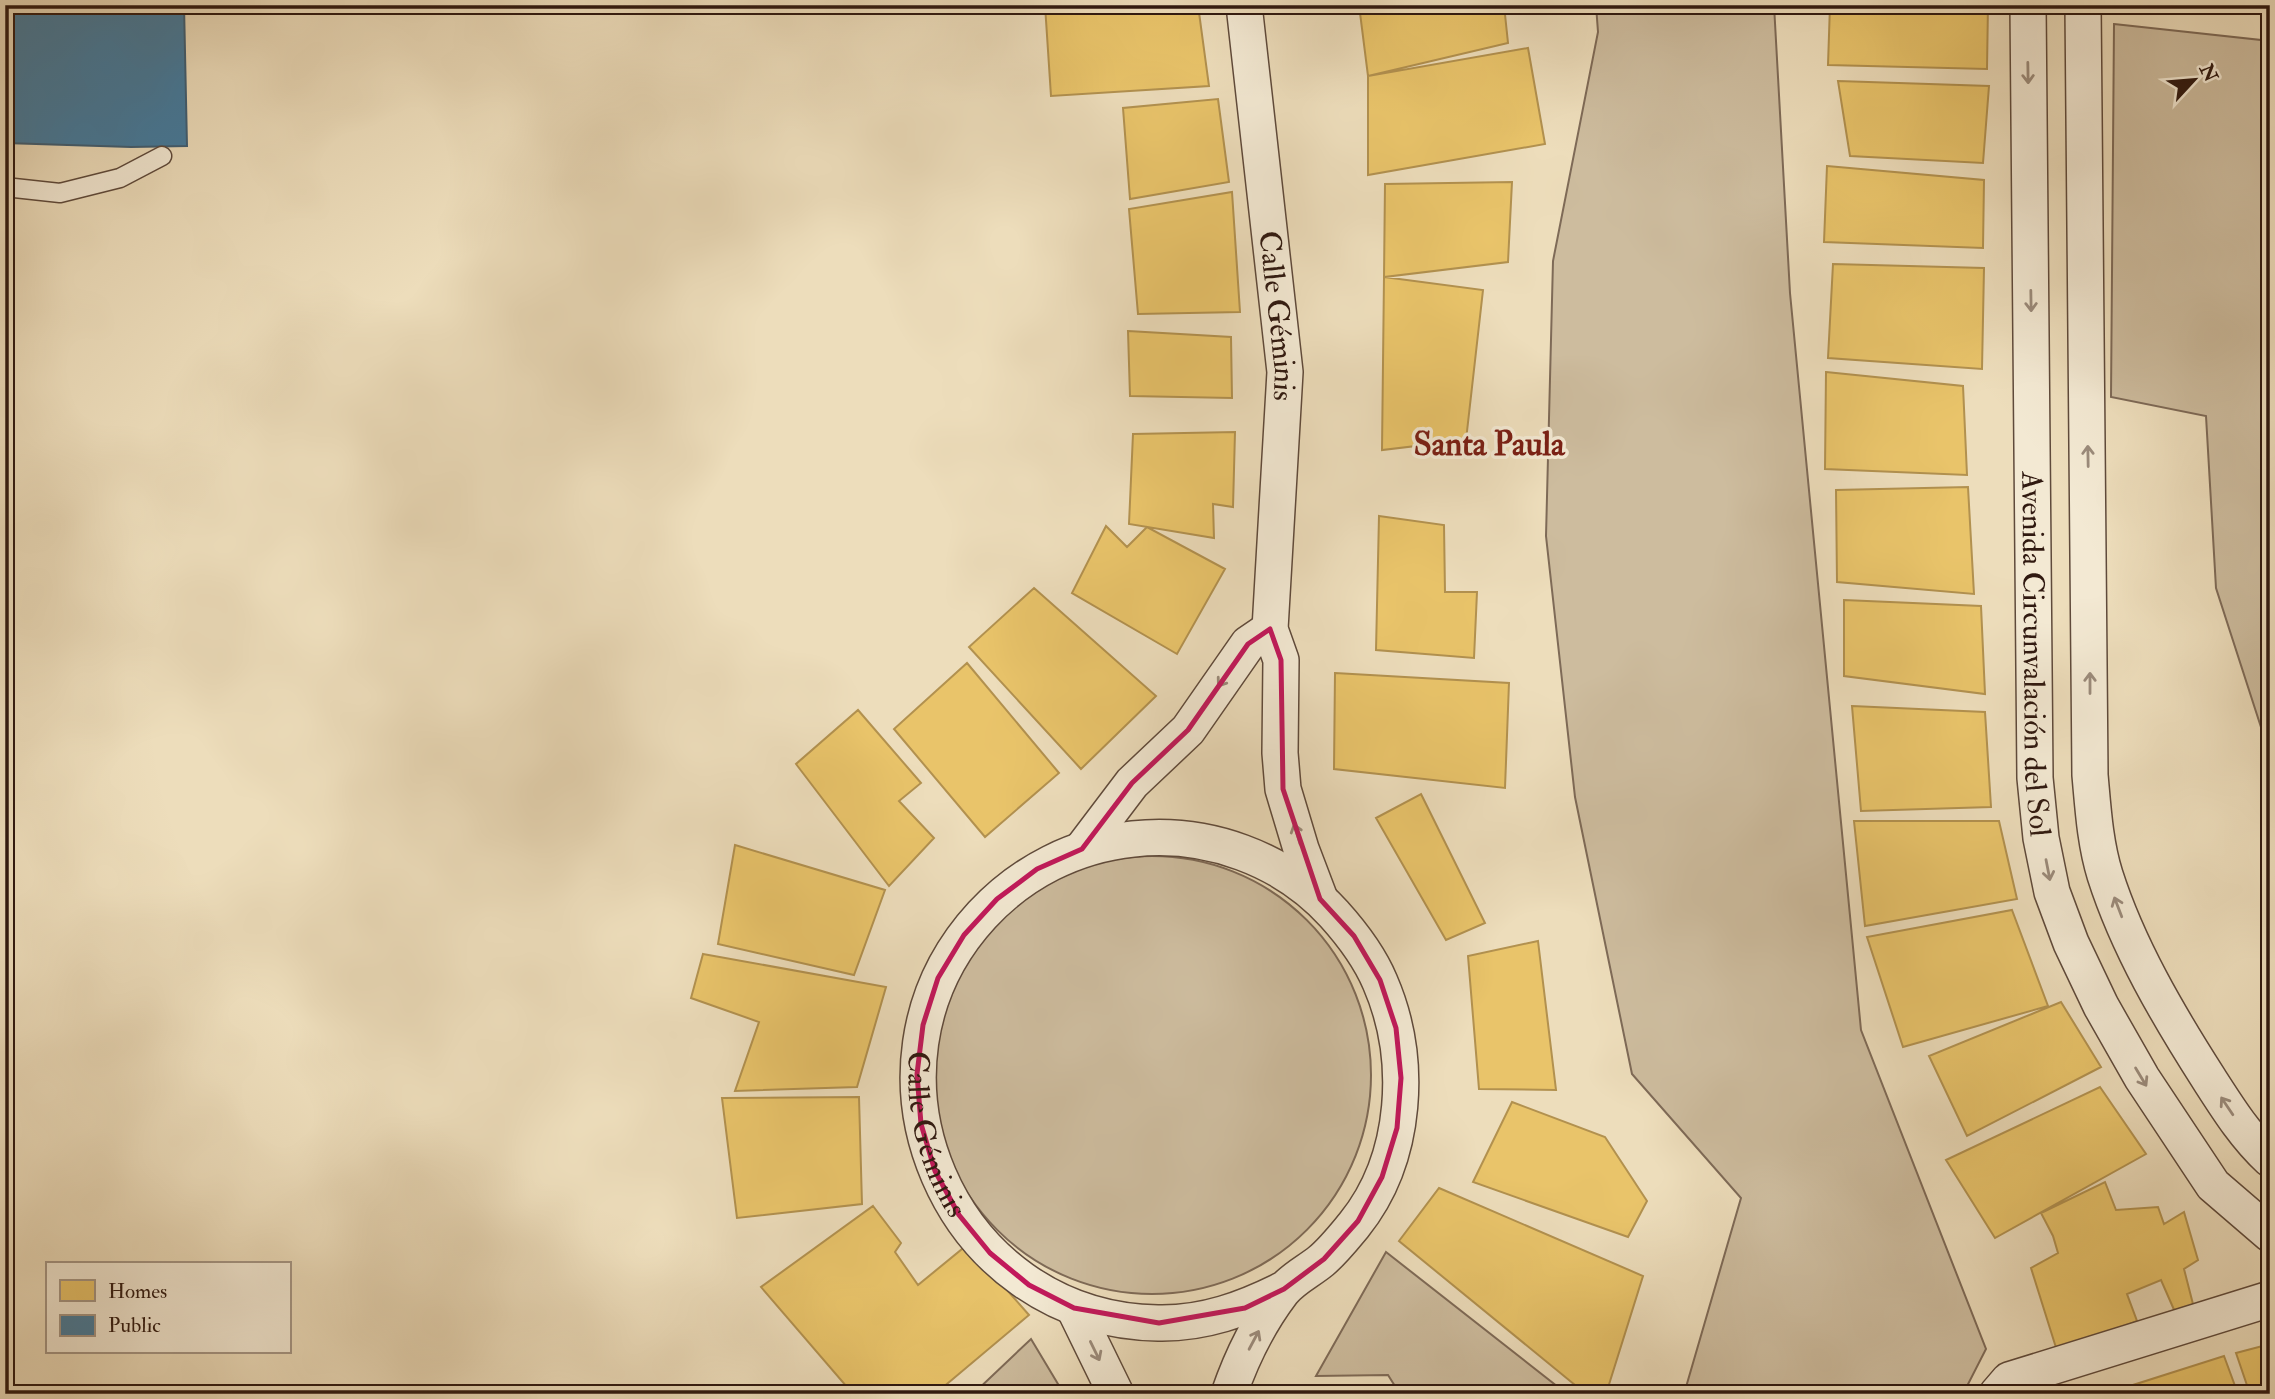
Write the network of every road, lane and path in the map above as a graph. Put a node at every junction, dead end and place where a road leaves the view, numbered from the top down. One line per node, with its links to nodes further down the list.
1 (1244, 5): 6 (street, Calle Géminis)
2 (2028, 5): 10 (street, Avenida Circunvalación del Sol, one-way to 10)
3 (2083, 5): 9 (street, Avenida Circunvalación del Sol, one-way to 3)
4 (162, 156): 5 (lane)
5 (5, 187)
6 (1270, 629): 7 (street, Calle Géminis, one-way to 7); 8 (street, Calle Géminis, one-way to 6)
7 (1082, 849): 8 (street, Calle Géminis); 13 (street, Calle Géminis)
8 (1320, 898): 11 (street, Calle Géminis)
9 (2270, 1159)
10 (2270, 1234)
11 (1284, 1289): 13 (street, Calle Géminis); 15 (street, Calle Géminis, one-way to 11)
12 (2270, 1299): 16 (street)
13 (1074, 1307): 14 (street, one-way to 14)
14 (1116, 1394)
15 (1229, 1394)
16 (1997, 1394)

